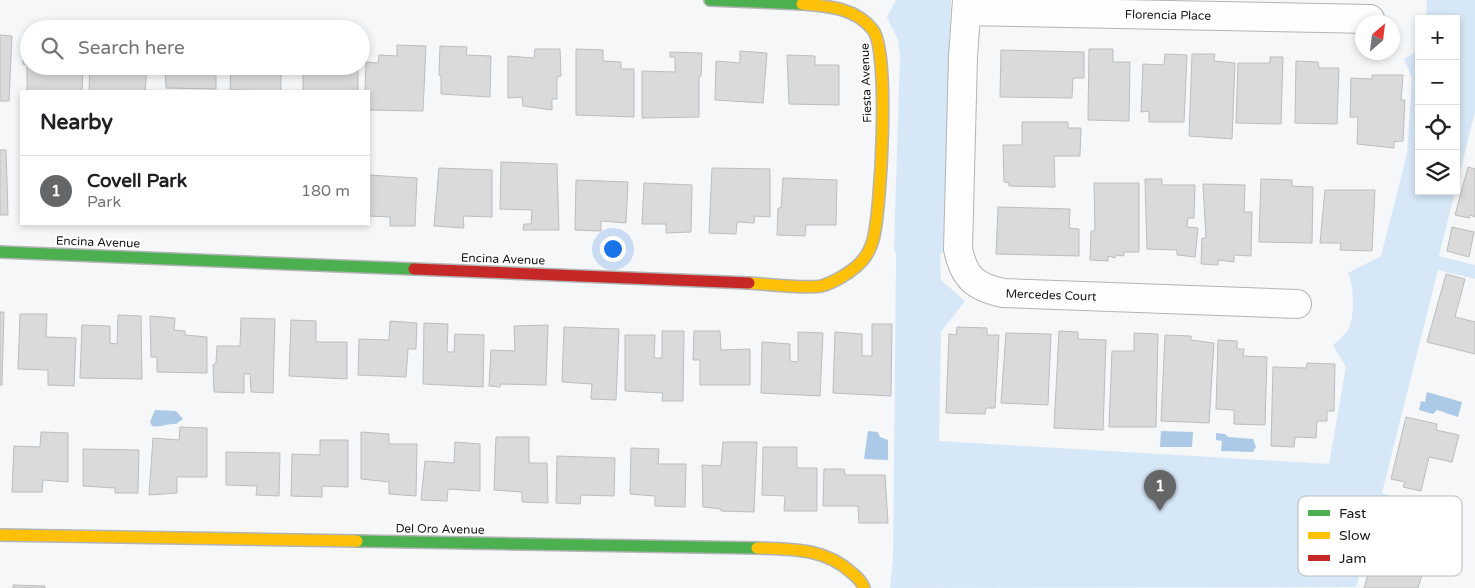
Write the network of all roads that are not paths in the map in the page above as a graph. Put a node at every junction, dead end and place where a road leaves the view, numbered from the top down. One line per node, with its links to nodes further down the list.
1 (710, 0): 4 (street, Fiesta Avenue)
2 (967, 6): 3 (street, Florencia Place); 6 (street, Mercedes Court)
3 (1355, 19)
4 (882, 129): 5 (street, Encina Avenue)
5 (0, 252)
6 (1297, 304)
7 (0, 535): 8 (street, Del Oro Avenue)
8 (864, 588)

